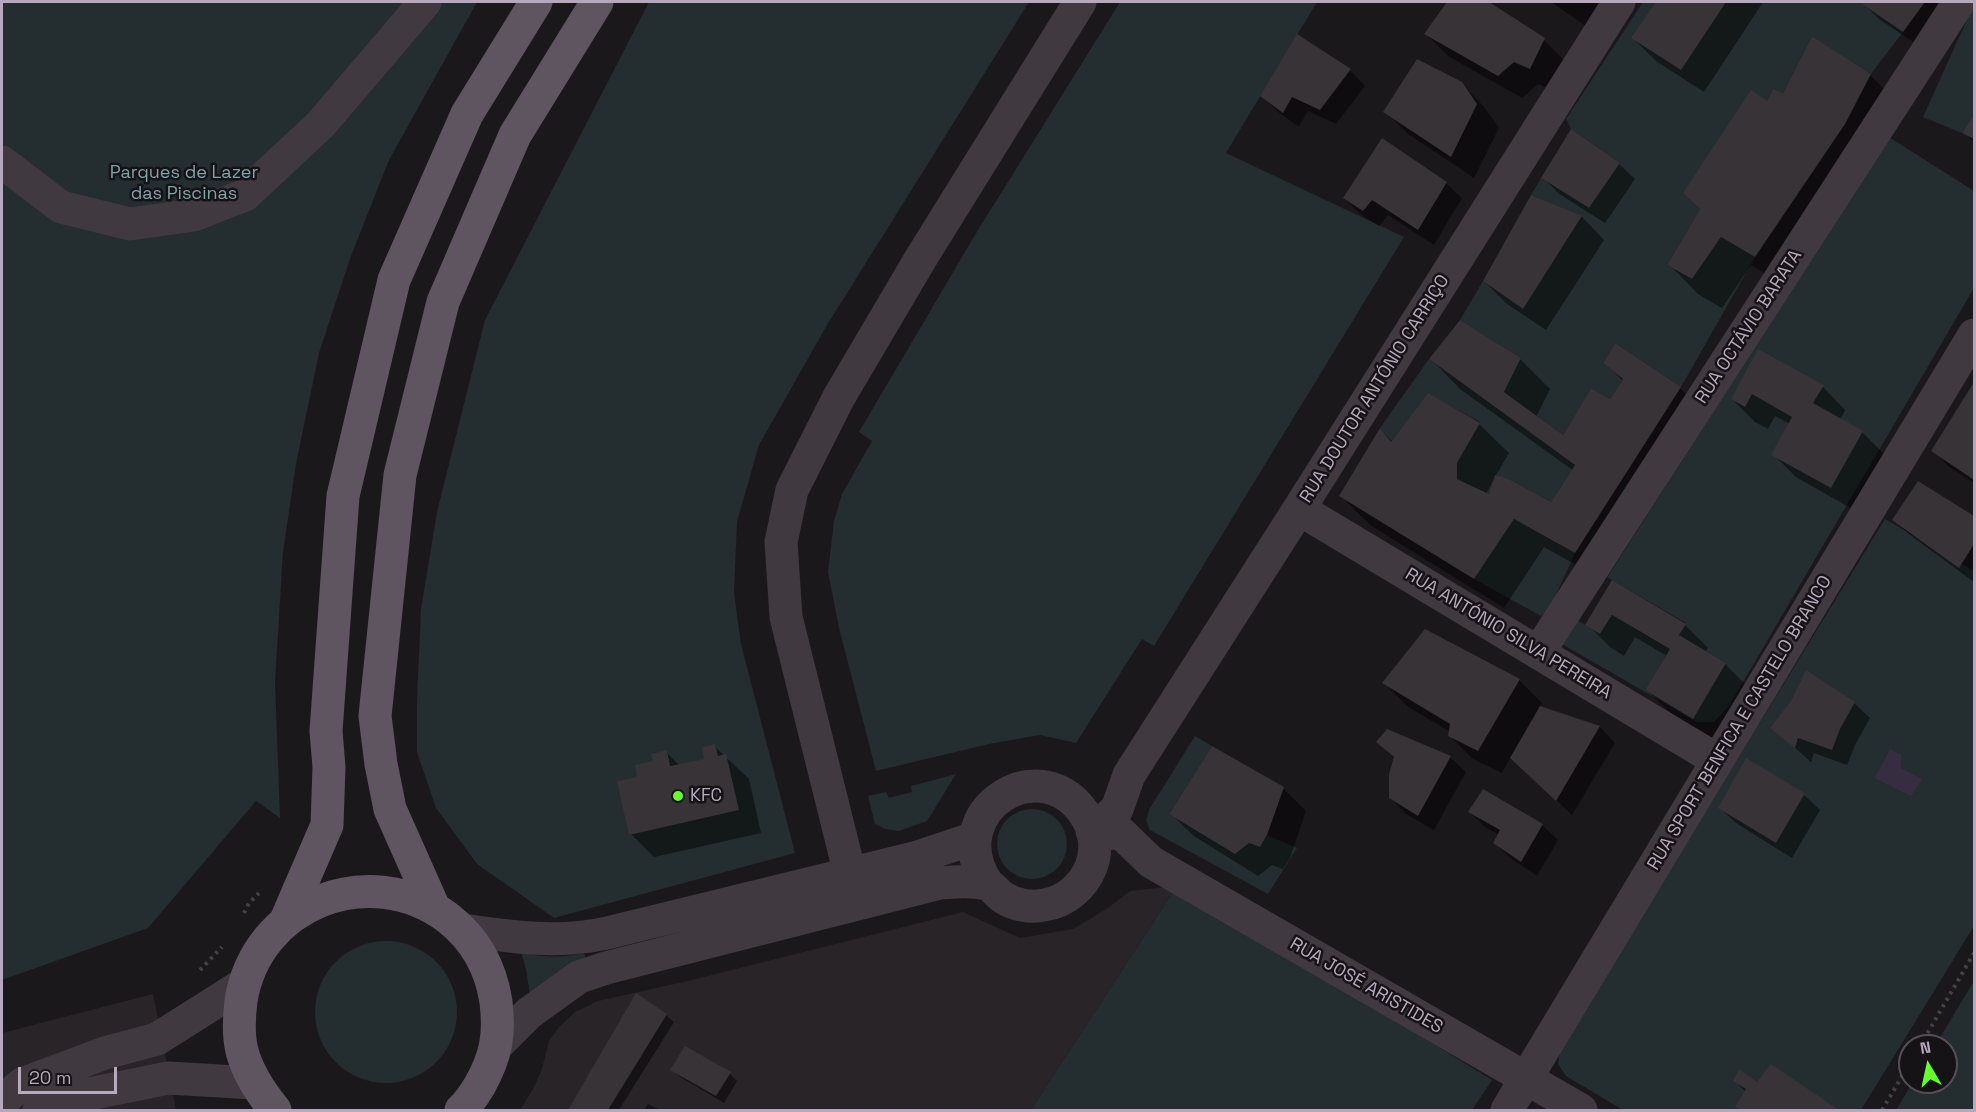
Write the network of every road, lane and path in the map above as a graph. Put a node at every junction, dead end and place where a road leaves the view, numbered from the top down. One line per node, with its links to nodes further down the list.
1 (536, 2): 19 (main road)
2 (597, 2): 18 (main road)
3 (1080, 2): 16 (street)
4 (1618, 2): 9 (street, RUA DOUTOR ANTÓNIO CARRIÇO)
5 (1959, 2): 10 (street, RUA OCTÁVIO BARATA)
6 (420, 3): 7 (street)
7 (2, 162)
8 (1974, 335): 11 (street, RUA SPORT BENFICA E CASTELO BRANCO)
9 (1299, 509): 10 (street, RUA ANTÓNIO SILVA PEREIRA); 12 (street, RUA DOUTOR ANTÓNIO CARRIÇO)
10 (1538, 653): 11 (street, RUA ANTÓNIO SILVA PEREIRA)
11 (1717, 760): 25 (street, RUA SPORT BENFICA E CASTELO BRANCO)
12 (1129, 775): 13 (street); 15 (street, RUA DOUTOR ANTÓNIO CARRIÇO)
13 (1069, 797): 14 (street); 15 (street)
14 (975, 838): 16 (street); 17 (street)
15 (1092, 843): 17 (street); 25 (street, RUA JOSÉ ARISTIDES)
16 (850, 874): 20 (street)
17 (988, 885): 24 (street)
18 (434, 908): 19 (main road); 20 (main road)
19 (286, 920): 22 (main road)
20 (462, 930): 24 (main road)
21 (1974, 953): 23 (path)
22 (244, 984): 26 (main road); 28 (street)
23 (1927, 1034)
24 (496, 1046): 29 (main road)
25 (1526, 1079): 32 (street, RUA SPORT BENFICA E CASTELO BRANCO); 33 (street, RUA JOSÉ ARISTIDES)
26 (254, 1083): 30 (street); 31 (main road)
27 (1898, 1083): 34 (path)
28 (2, 1101)
29 (465, 1108)
30 (39, 1110)
31 (275, 1110)
32 (1507, 1110)
33 (1581, 1110)
34 (1882, 1110)

